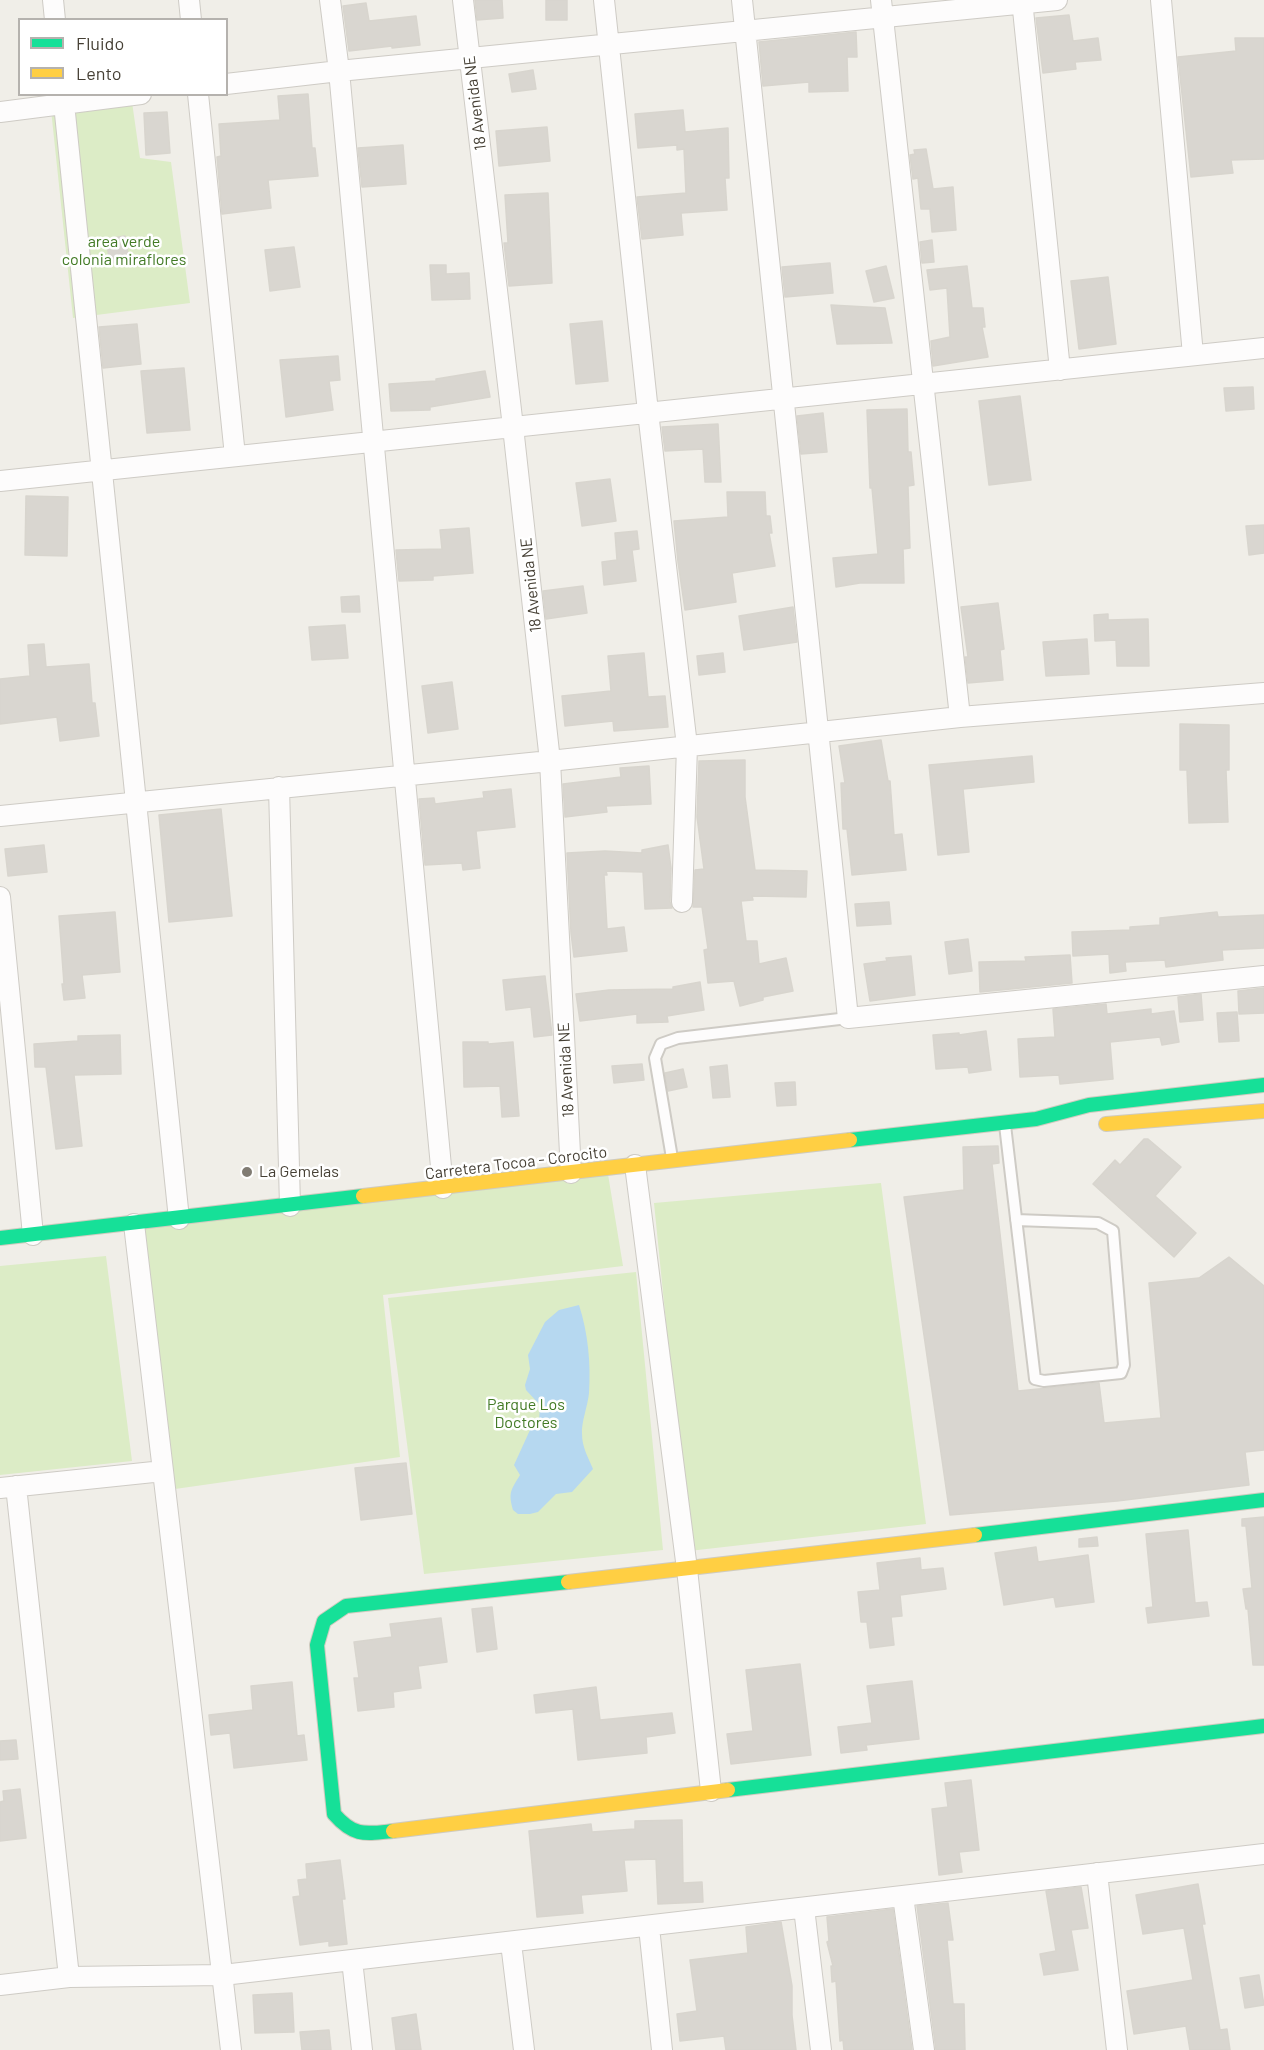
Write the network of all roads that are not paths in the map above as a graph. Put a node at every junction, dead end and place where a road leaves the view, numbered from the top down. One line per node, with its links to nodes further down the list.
1 (53, 0): 11 (street)
2 (189, 0): 12 (street)
3 (330, 0): 16 (street)
4 (463, 0): 15 (street, 18 Avenida NE)
5 (604, 0): 14 (street)
6 (742, 0): 13 (street)
7 (1057, 0): 9 (street)
8 (1161, 0): 23 (street)
9 (1022, 1): 10 (street); 24 (street)
10 (882, 9): 13 (street); 25 (street)
11 (55, 18)
12 (191, 18)
13 (745, 31): 14 (street); 26 (street)
14 (608, 44): 15 (street); 27 (street)
15 (470, 58): 16 (street); 28 (street, 18 Avenida NE)
16 (339, 71): 17 (street); 29 (street)
17 (228, 84)
18 (115, 96): 20 (street)
19 (198, 96): 30 (street)
20 (64, 100): 21 (street); 31 (street)
21 (0, 112)
22 (1264, 348): 23 (street)
23 (1192, 355): 24 (street)
24 (1060, 370): 25 (street)
25 (923, 384): 26 (street); 34 (street)
26 (784, 399): 27 (street); 35 (street)
27 (648, 412): 28 (street); 36 (street)
28 (513, 427): 29 (street); 37 (street, 18 Avenida NE)
29 (374, 442): 30 (street); 38 (street)
30 (235, 456): 31 (street)
31 (102, 470): 32 (street); 40 (street)
32 (0, 481)
33 (1264, 693): 34 (street)
34 (960, 717): 35 (street)
35 (819, 734): 36 (street); 45 (street)
36 (687, 746): 37 (street); 43 (street)
37 (550, 761): 38 (street); 52 (street, 18 Avenida NE)
38 (405, 776): 39 (street); 53 (street)
39 (279, 787): 40 (street); 54 (street)
40 (136, 802): 41 (street); 55 (street)
41 (0, 816)
42 (0, 897): 58 (street)
43 (682, 902)
44 (1264, 976): 45 (street)
45 (848, 1018): 50 (lane)
46 (1264, 1085): 48 (street, Carretera Tocoa - Corocito)
47 (1264, 1110): 48 (street, Carretera Tocoa - Corocito)
48 (1036, 1119): 49 (street, Carretera Tocoa - Corocito)
49 (1005, 1123): 50 (street, Carretera Tocoa - Corocito); 56 (lane)
50 (673, 1162): 51 (street, Carretera Tocoa - Corocito)
51 (635, 1165): 52 (street, Carretera Tocoa - Corocito); 63 (street)
52 (571, 1173): 53 (street, Carretera Tocoa - Corocito)
53 (443, 1188): 54 (street, Carretera Tocoa - Corocito)
54 (290, 1206): 55 (street, Carretera Tocoa - Corocito)
55 (179, 1219): 57 (street, Carretera Tocoa - Corocito)
56 (1016, 1220): 56 (lane)
57 (134, 1224): 58 (street, Carretera Tocoa - Corocito); 60 (street)
58 (33, 1235): 59 (street, Carretera Tocoa - Corocito)
59 (0, 1238)
60 (163, 1471): 61 (street); 73 (street)
61 (8, 1487): 74 (street)
62 (1264, 1500): 63 (street)
63 (687, 1569): 65 (street); 65 (street)
64 (1264, 1726): 65 (street)
65 (711, 1791)
66 (1264, 1854): 67 (street)
67 (1097, 1873): 68 (street); 82 (street)
68 (903, 1896): 69 (street); 81 (street)
69 (804, 1908): 70 (street); 80 (street)
70 (649, 1927): 71 (street); 79 (street)
71 (511, 1942): 72 (street); 78 (street)
72 (352, 1960): 73 (street); 77 (street)
73 (223, 1976): 74 (street); 76 (street)
74 (69, 1977): 75 (street)
75 (0, 1985)
76 (231, 2050)
77 (362, 2050)
78 (524, 2050)
79 (662, 2050)
80 (821, 2050)
81 (924, 2050)
82 (1117, 2050)

